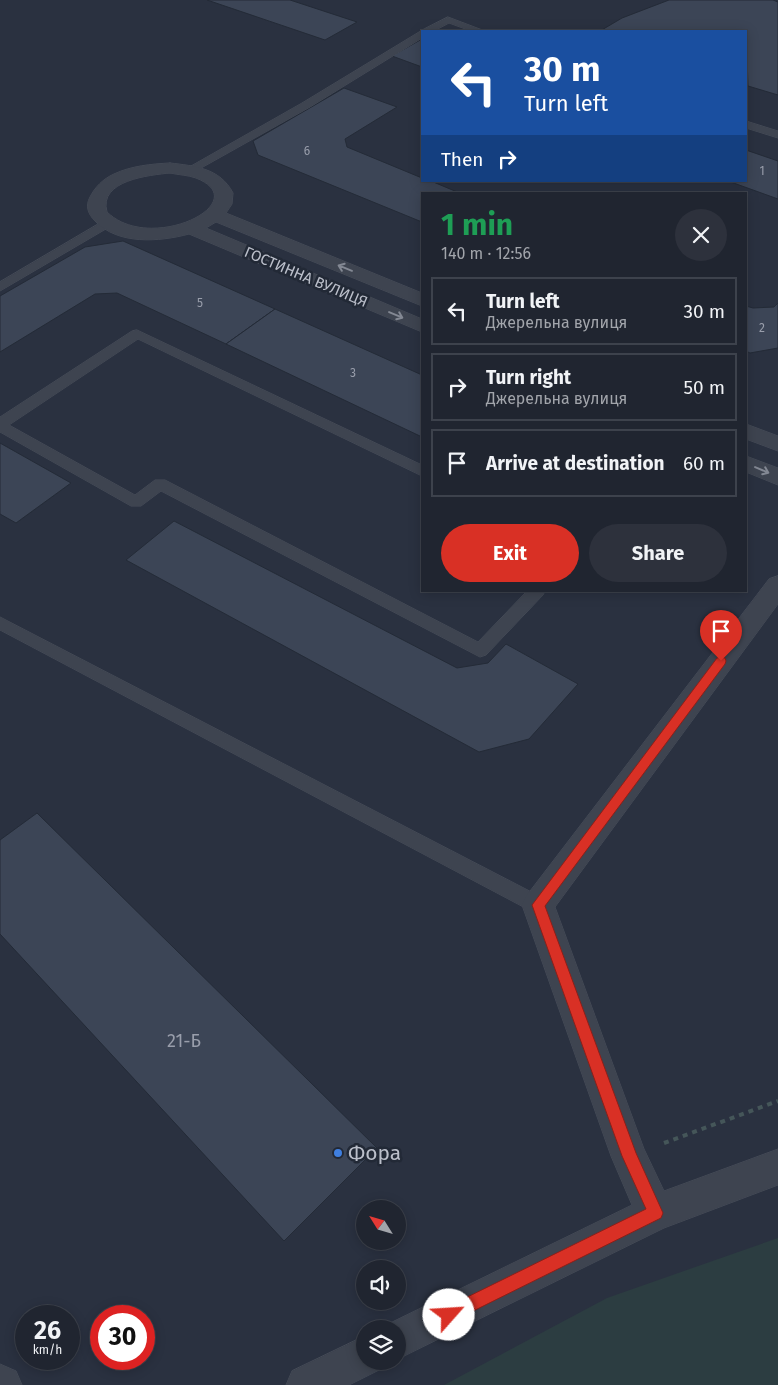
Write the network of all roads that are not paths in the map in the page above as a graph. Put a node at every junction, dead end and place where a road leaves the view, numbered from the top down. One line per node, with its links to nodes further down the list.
1 (429, 30): 2 (lane)
2 (477, 30)
3 (421, 35): 6 (lane)
4 (747, 124): 5 (lane)
5 (778, 135)
6 (190, 170): 7 (street); 8 (street)
7 (215, 216): 9 (street); 11 (street, ГОСТИННА ВУЛИЦЯ, one-way to 7)
8 (107, 223): 9 (street); 10 (lane)
9 (190, 228): 12 (street, ГОСТИННА ВУЛИЦЯ, one-way to 12)
10 (0, 287)
11 (421, 300)
12 (421, 326)
13 (0, 425): 17 (lane); 20 (lane)
14 (747, 432): 15 (street)
15 (778, 444)
16 (747, 463): 18 (street, one-way to 18)
17 (421, 471)
18 (778, 477)
19 (778, 585): 22 (street)
20 (535, 592)
21 (0, 623): 22 (lane)
22 (538, 905): 24 (street)
23 (778, 1167): 24 (street)
24 (655, 1213): 25 (street)
25 (406, 1336)
26 (356, 1360): 27 (street)
27 (306, 1385)

